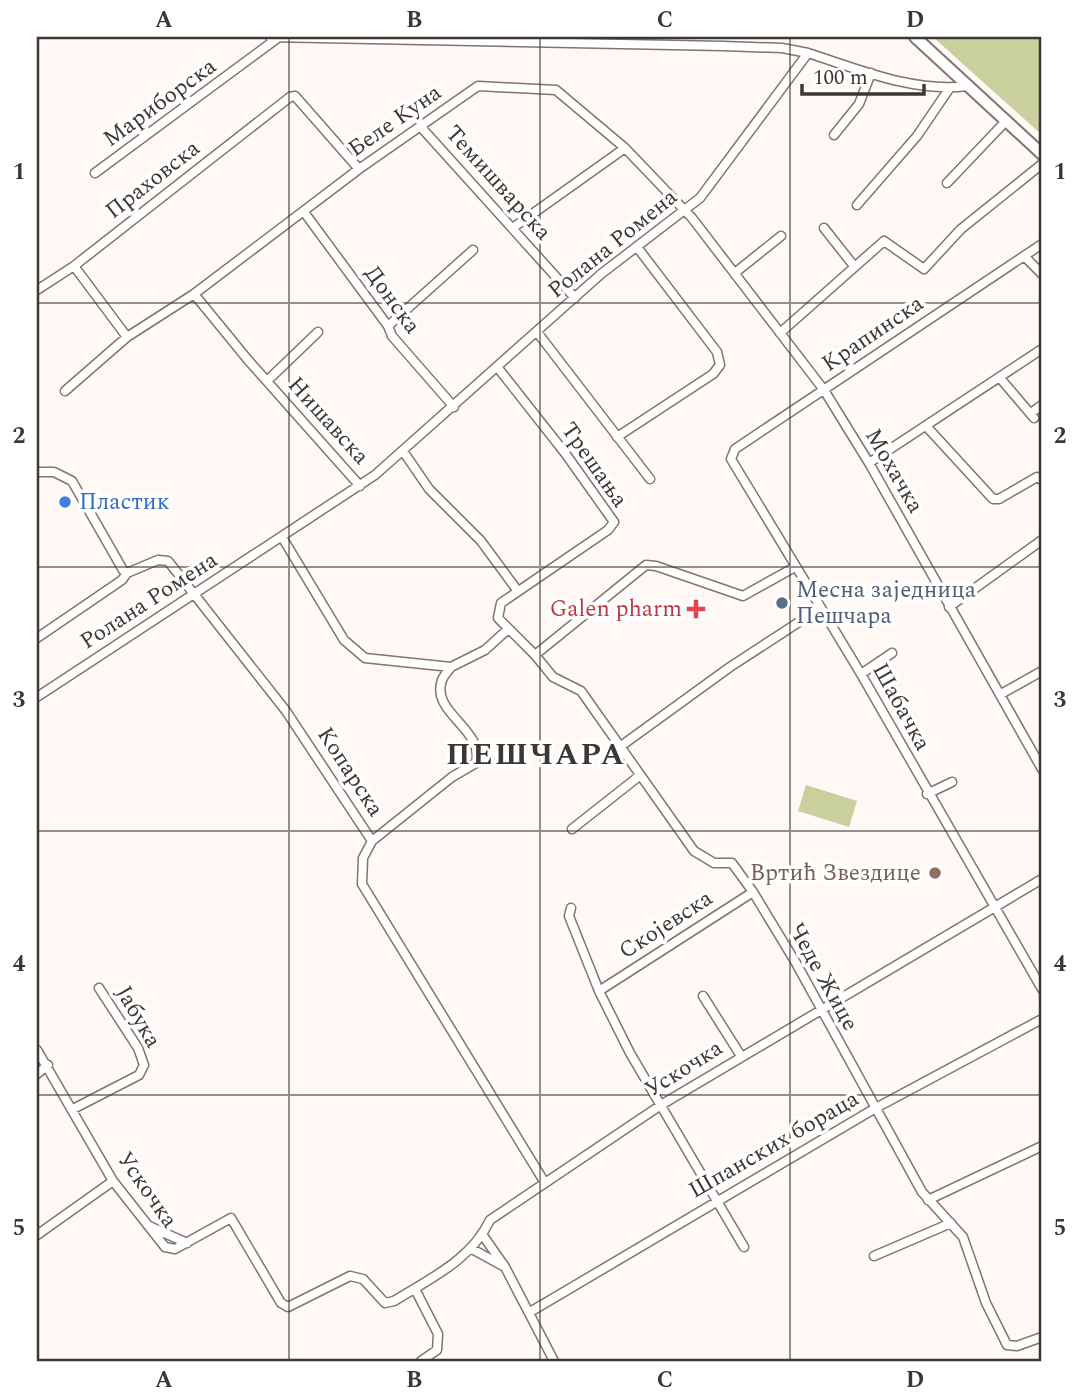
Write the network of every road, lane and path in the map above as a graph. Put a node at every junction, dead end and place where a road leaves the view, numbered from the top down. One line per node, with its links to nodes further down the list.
1 (270, 37): 2 (street)
2 (279, 37): 4 (street); 15 (street, Мариборска)
3 (915, 37): 6 (main road)
4 (808, 53): 5 (street); 19 (street, Ролана Ромена)
5 (871, 73): 7 (street); 10 (street)
6 (968, 86): 7 (street); 8 (main road)
7 (949, 89): 17 (street)
8 (1006, 121): 12 (main road); 16 (street)
9 (420, 126): 11 (street, Беле Куна); 14 (street, Беле Куна); 20 (street, Темишварска)
10 (834, 135)
11 (625, 148): 19 (street, Беле Куна); 20 (street)
12 (1042, 154)
13 (1042, 164): 28 (street)
14 (359, 169): 18 (street, Беле Куна); 27 (street, Праховска)
15 (95, 173)
16 (947, 183)
17 (857, 205)
18 (304, 212): 32 (street, Беле Куна); 34 (street, Донска)
19 (683, 212): 24 (street, Ролана Ромена); 29 (street, Мохачка)
20 (514, 227): 33 (street, Темишварска)
21 (824, 228): 28 (street)
22 (781, 236): 29 (street)
23 (1042, 244): 26 (street, Крапинска)
24 (637, 247): 33 (street, Ролана Ромена); 48 (street)
25 (473, 250): 34 (street)
26 (1024, 256): 30 (street); 43 (street, Крапинска)
27 (74, 266): 31 (street, Праховска); 38 (street)
28 (854, 266): 37 (street)
29 (736, 272): 37 (street, Мохачка)
30 (1042, 274)
31 (37, 290)
32 (194, 293): 38 (street, Беле Куна); 42 (street, Нишавска)
33 (575, 298): 36 (street, Ролана Ромена)
34 (388, 326): 46 (street, Донска)
35 (318, 332): 42 (street, Нишавска)
36 (537, 332): 40 (street, Ролана Ромена); 48 (street)
37 (780, 333): 43 (street, Мохачка)
38 (127, 337): 44 (street, Беле Куна)
39 (1042, 349): 41 (street)
40 (498, 368): 46 (street, Ролана Ромена); 60 (street, Трешања)
41 (1000, 378): 45 (street); 47 (street)
42 (267, 381): 55 (street, Нишавска)
43 (824, 390): 50 (street, Крапинска); 51 (street, Мохачка)
44 (65, 391)
45 (1042, 405)
46 (454, 407): 49 (street, Ролана Ромена)
47 (926, 426): 51 (street); 54 (street)
48 (617, 437): 53 (street)
49 (403, 451): 55 (street, Ролана Ромена); 60 (street)
50 (731, 459): 58 (street, Шабачка)
51 (869, 463): 62 (street, Мохачка)
52 (37, 472): 59 (street)
53 (650, 479)
54 (1042, 480)
55 (360, 486): 56 (street, Ролана Ромена)
56 (282, 537): 61 (street, Ролана Ромена); 68 (street)
57 (1042, 540): 62 (street)
58 (794, 567): 63 (street, Шабачка); 67 (street)
59 (127, 573): 61 (street, Копарска); 65 (street, Ролана Ромена)
60 (517, 590): 64 (street)
61 (197, 595): 72 (street, Ролана Ромена); 79 (street, Копарска)
62 (949, 607): 71 (street, Мохачка)
63 (819, 608): 70 (street, Шабачка); 73 (street)
64 (507, 630): 67 (street); 68 (street)
65 (37, 638)
66 (892, 653): 70 (street)
67 (535, 655): 73 (street)
68 (451, 667): 79 (street)
69 (1042, 671): 71 (street)
70 (861, 674): 77 (street, Шабачка)
71 (1001, 694): 74 (street, Мохачка)
72 (37, 697)
73 (621, 746): 75 (street)
74 (1042, 769)
75 (638, 777): 78 (street); 81 (street, Чеде Жице)
76 (952, 782): 77 (street)
77 (927, 794): 82 (street, Шабачка)
78 (572, 829)
79 (372, 841): 99 (street, Копарска)
80 (1042, 878): 82 (street, Ускочка)
81 (753, 892): 86 (street, Скојевска); 88 (street, Чеде Жице)
82 (995, 906): 85 (street, Шабачка); 88 (street, Ускочка)
83 (571, 908): 86 (street)
84 (99, 988): 95 (street, Јабука)
85 (1042, 989)
86 (598, 991): 94 (street)
87 (703, 996): 91 (street, Ускочка)
88 (821, 1010): 91 (street, Ускочка); 96 (street, Чеде Жице)
89 (1042, 1019): 96 (street, Шпанских бораца)
90 (37, 1051): 92 (street, Ускочка)
91 (741, 1056): 94 (street, Ускочка)
92 (48, 1065): 93 (street); 95 (street, Ускочка)
93 (37, 1074)
94 (661, 1105): 99 (street, Ускочка); 101 (street)
95 (73, 1109): 98 (street, Ускочка)
96 (874, 1109): 100 (street, Чеде Жице); 101 (street, Шпанских бораца)
97 (1042, 1146): 100 (street)
98 (113, 1181): 103 (street); 109 (street, Ускочка)
99 (545, 1182): 104 (street, Ускочка)
100 (928, 1200): 102 (street, Чеде Жице)
101 (716, 1201): 105 (street); 110 (street, Шпанских бораца)
102 (951, 1223): 107 (street); 111 (street, Чеде Жице)
103 (37, 1235)
104 (484, 1237): 106 (street, Ускочка); 108 (street)
105 (744, 1247)
106 (472, 1249): 108 (street); 109 (street, Ускочка)
107 (874, 1256)
108 (505, 1267): 110 (street)
109 (415, 1289): 112 (street)
110 (530, 1312): 113 (street)
111 (1042, 1337)
112 (421, 1361)
113 (554, 1361)

